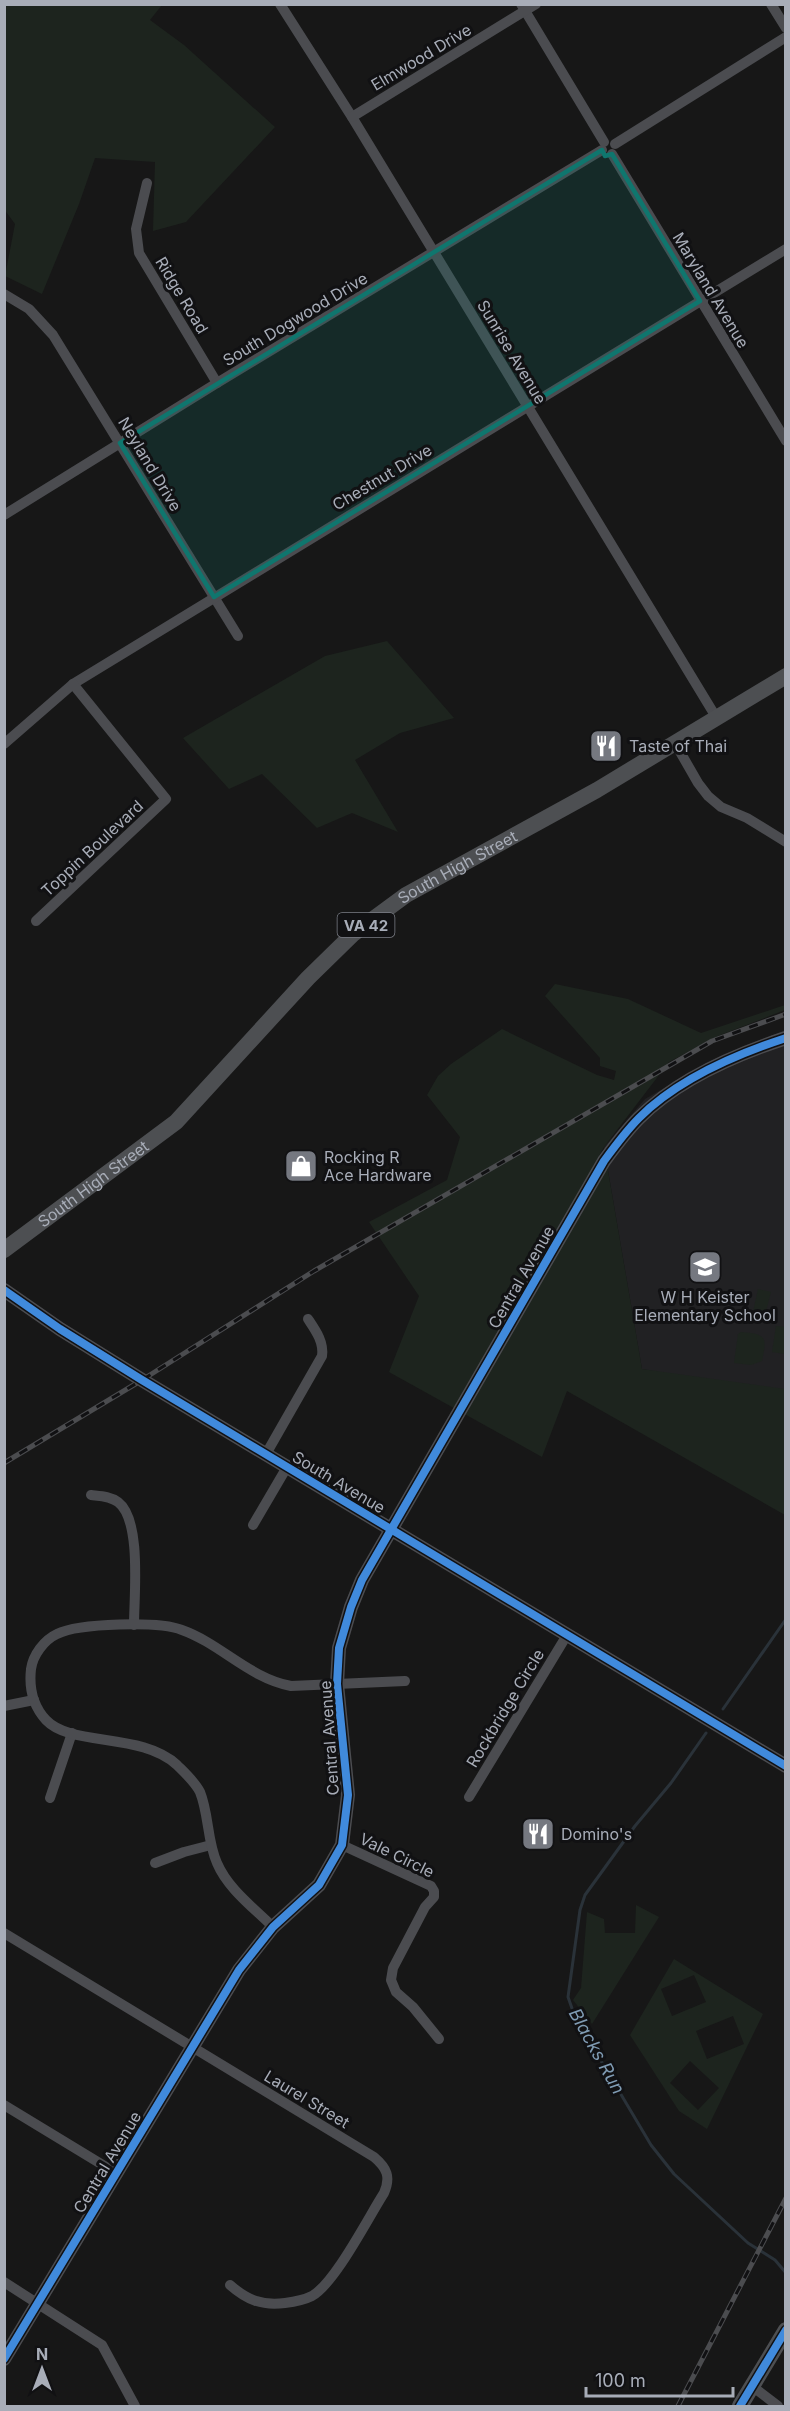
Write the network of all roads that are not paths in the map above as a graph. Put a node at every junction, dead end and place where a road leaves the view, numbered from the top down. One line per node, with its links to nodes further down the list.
1 (280, 4): 7 (street, Sunrise Avenue)
2 (536, 4): 4 (street, Elmwood Drive)
3 (771, 4): 5 (street)
4 (523, 8): 7 (street, Elmwood Drive); 8 (street, Maryland Avenue)
5 (786, 28)
6 (786, 37): 8 (street, South Dogwood Drive)
7 (352, 117): 11 (street, Sunrise Avenue)
8 (608, 147): 11 (street, South Dogwood Drive); 13 (street, Maryland Avenue)
9 (147, 183): 14 (street, Ridge Road)
10 (786, 249): 13 (street, Chestnut Drive)
11 (434, 253): 14 (street, South Dogwood Drive); 15 (street, Sunrise Avenue)
12 (4, 294): 17 (street, Neyland Drive)
13 (700, 301): 15 (street, Chestnut Drive); 16 (street, Maryland Avenue)
14 (217, 383): 17 (street, South Dogwood Drive)
15 (527, 406): 19 (street, Chestnut Drive); 23 (street, Sunrise Avenue)
16 (786, 441)
17 (120, 443): 18 (street, South Dogwood Drive); 19 (street, Neyland Drive)
18 (4, 515)
19 (214, 597): 20 (street, Neyland Drive); 22 (street, Chestnut Drive)
20 (238, 636)
21 (786, 676): 23 (main road, South High Street / VA 42)
22 (73, 684): 25 (street, Chestnut Drive); 27 (street, Toppin Boulevard)
23 (716, 717): 24 (main road, South High Street / VA 42)
24 (675, 743): 26 (street); 29 (main road, South High Street / VA 42)
25 (4, 744)
26 (786, 842)
27 (36, 921)
28 (786, 1038): 36 (street, Central Avenue)
29 (4, 1250)
30 (4, 1290): 32 (street, South Avenue)
31 (308, 1319): 32 (street)
32 (266, 1454): 33 (street, South Avenue)
33 (287, 1467): 35 (street); 36 (street, South Avenue)
34 (91, 1495): 37 (street)
35 (253, 1525)
36 (392, 1530): 38 (street, South Avenue); 40 (street, Central Avenue)
37 (134, 1625): 40 (street); 41 (street)
38 (567, 1635): 44 (street, South Avenue); 45 (street, Rockbridge Circle)
39 (405, 1681): 40 (street)
40 (337, 1684): 48 (street, Central Avenue)
41 (34, 1700): 42 (street); 43 (street)
42 (4, 1706)
43 (72, 1733): 46 (street); 47 (street)
44 (786, 1767)
45 (469, 1797)
46 (50, 1798)
47 (211, 1845): 49 (street); 50 (street)
48 (342, 1845): 50 (street, Central Avenue); 52 (street, Vale Circle)
49 (155, 1863)
50 (273, 1928): 53 (street, Central Avenue)
51 (4, 1933): 53 (street, Laurel Street)
52 (439, 2039)
53 (192, 2046): 55 (street, Central Avenue); 57 (street, Laurel Street)
54 (4, 2104): 55 (street)
55 (116, 2173): 58 (street, Central Avenue)
56 (4, 2282): 58 (street)
57 (230, 2285)
58 (38, 2302): 60 (street, Central Avenue); 62 (street)
59 (786, 2330): 61 (main road)
60 (4, 2359)
61 (752, 2386): 63 (main road); 64 (street)
62 (135, 2406)
63 (740, 2406)
64 (778, 2406)

